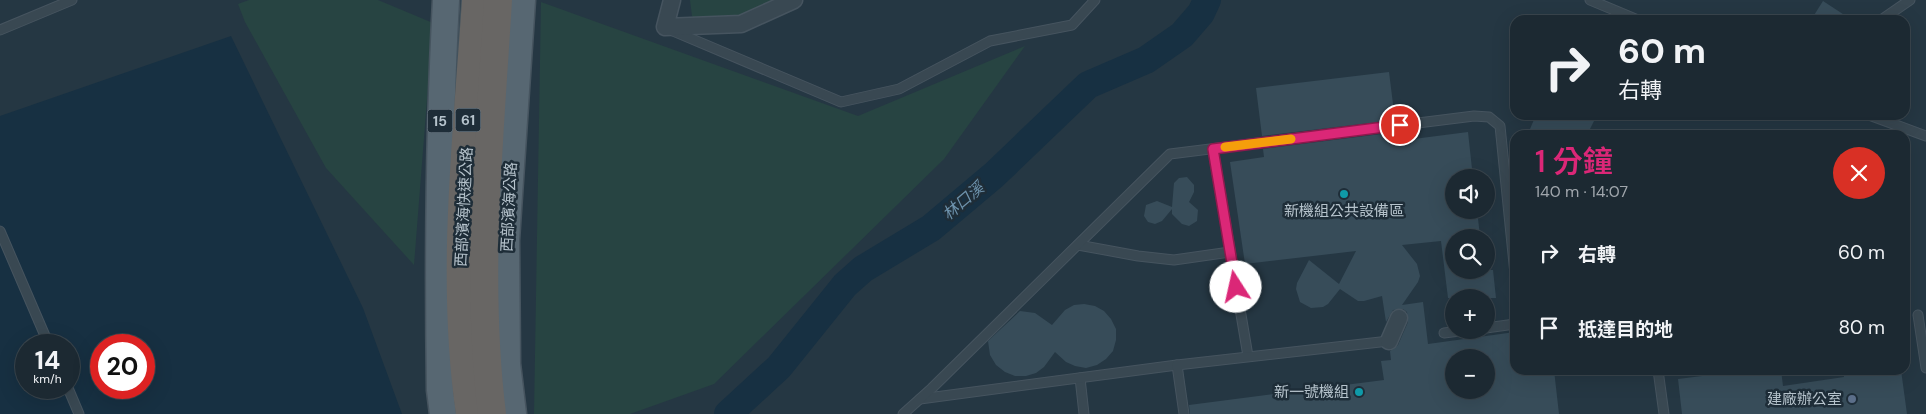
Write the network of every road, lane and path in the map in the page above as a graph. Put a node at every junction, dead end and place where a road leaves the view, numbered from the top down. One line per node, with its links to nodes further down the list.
1 (72, 0): 14 (lane)
2 (446, 0): 39 (main road, 15)
3 (476, 0): 22 (highway, 西部濱海快速公路 / 61)
4 (498, 0): 22 (highway, 西部濱海快速公路 / 61)
5 (522, 0): 42 (main road, 西部濱海公路)
6 (672, 0): 13 (street)
7 (794, 0): 13 (street)
8 (1095, 0): 13 (lane)
9 (1590, 0): 11 (lane)
10 (1910, 0): 12 (lane)
11 (1626, 15)
12 (1888, 15)
13 (665, 27)
14 (0, 30)
15 (1883, 120): 17 (lane)
16 (1910, 130): 18 (lane)
17 (1910, 130)
18 (1926, 136)
19 (1213, 149): 20 (lane); 23 (lane); 24 (lane)
20 (1510, 225)
21 (0, 231): 29 (lane)
22 (472, 240): 40 (highway, 西部濱海快速公路 / 61); 41 (highway, 西部濱海快速公路 / 61)
23 (1078, 245): 24 (lane); 37 (lane)
24 (1230, 252): 31 (lane)
25 (1918, 315): 33 (lane)
26 (1399, 318): 30 (street)
27 (1510, 325): 28 (lane)
28 (1495, 327)
29 (44, 334)
30 (1389, 341): 31 (lane)
31 (1248, 356): 32 (lane)
32 (1178, 365): 35 (lane); 45 (lane)
33 (1926, 368)
34 (1659, 375): 46 (lane)
35 (1080, 378): 37 (lane); 44 (lane)
36 (73, 399): 38 (lane)
37 (920, 399): 43 (lane)
38 (79, 414)
39 (443, 414)
40 (470, 414)
41 (492, 414)
42 (514, 414)
43 (903, 414)
44 (1084, 414)
45 (1184, 414)
46 (1664, 414)

